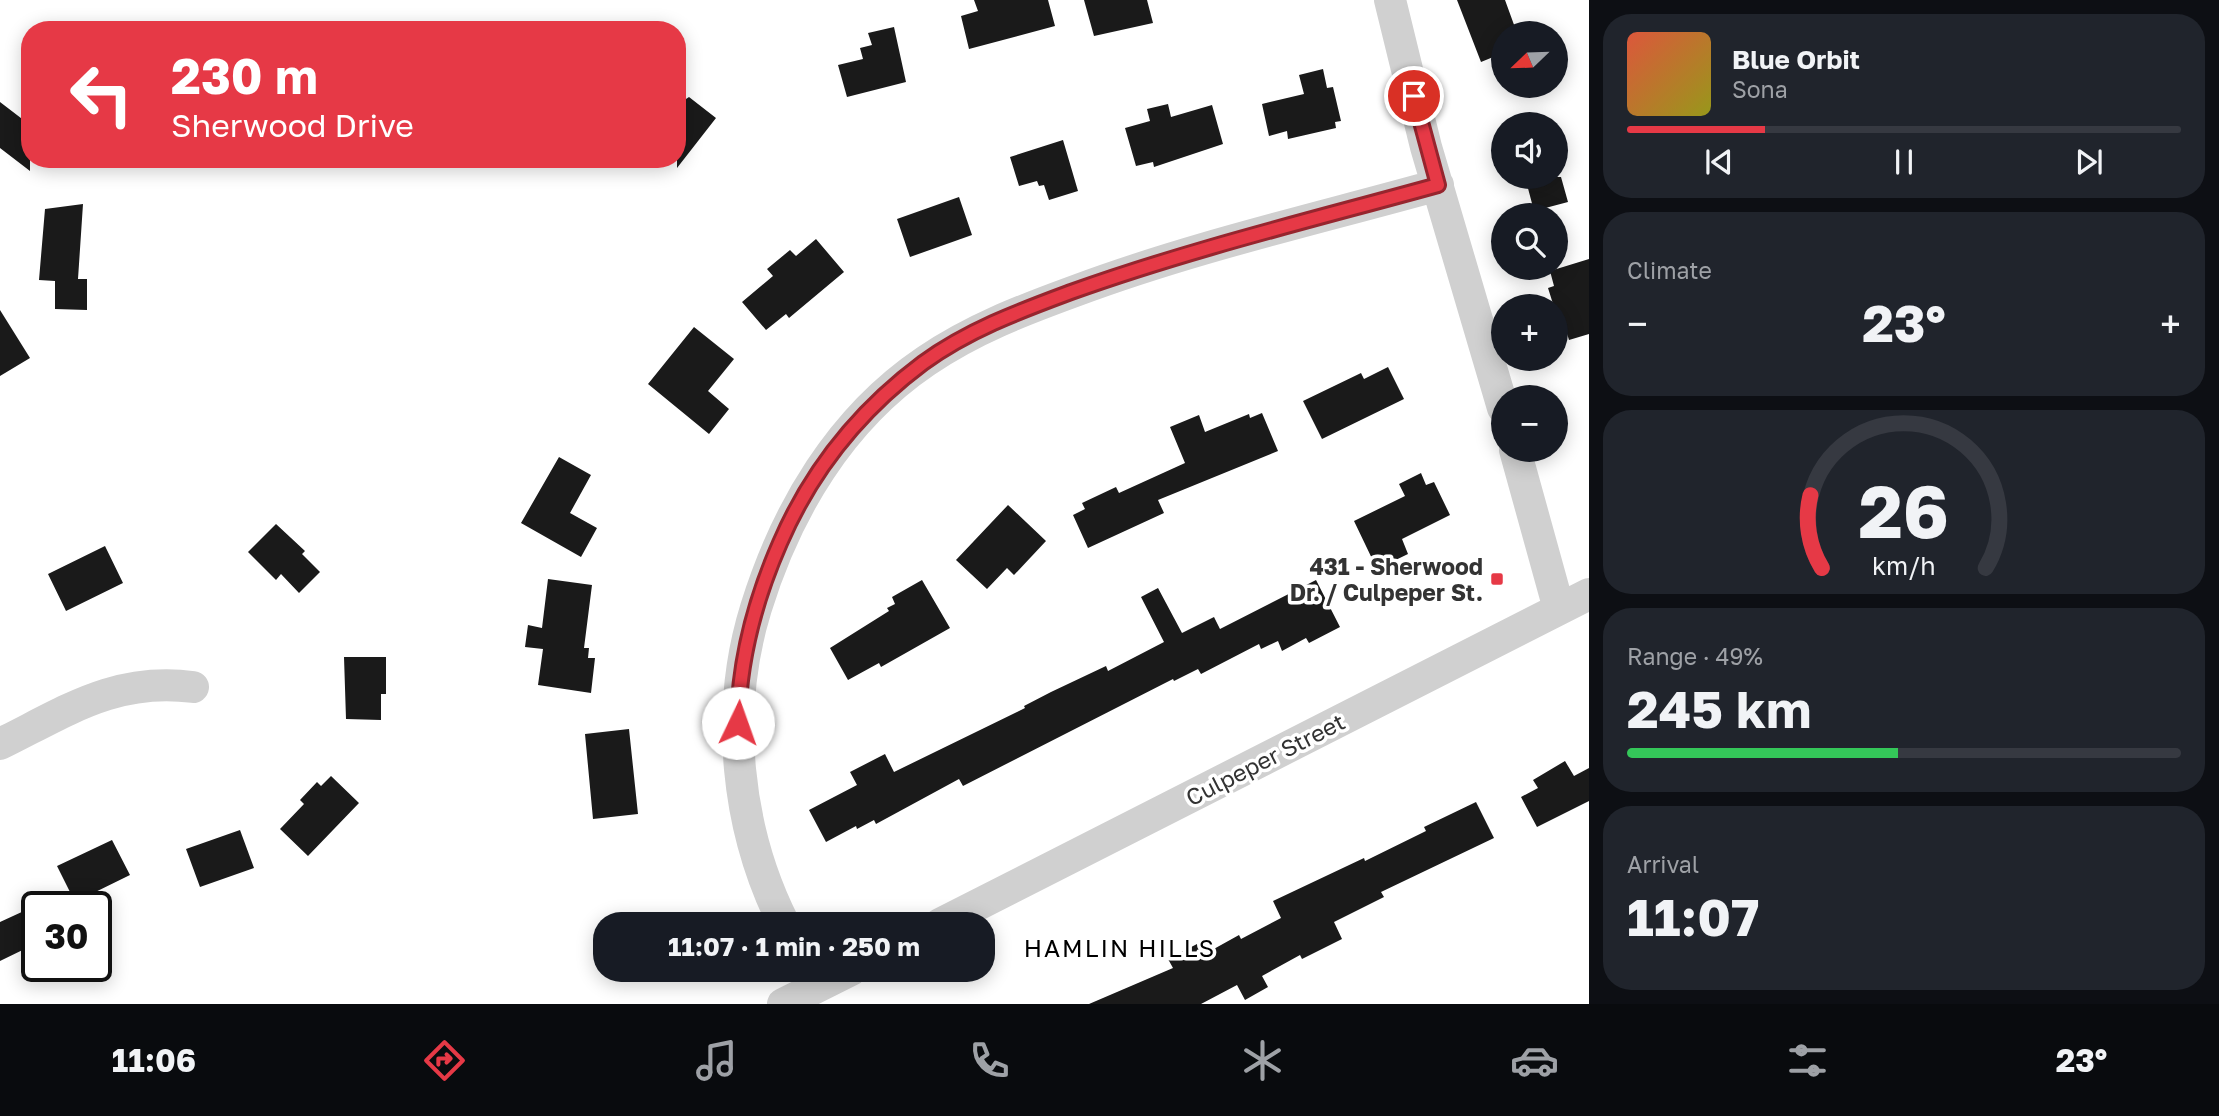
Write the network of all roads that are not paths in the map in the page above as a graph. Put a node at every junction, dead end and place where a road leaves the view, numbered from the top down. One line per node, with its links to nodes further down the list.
1 (1390, 0): 2 (street)
2 (1438, 185): 3 (street); 9 (street)
3 (1496, 385)
4 (1518, 462): 6 (street)
5 (1589, 594): 6 (street, Culpeper Street)
6 (1559, 609): 10 (street, Culpeper Street)
7 (193, 687): 8 (street)
8 (0, 744)
9 (779, 912)
10 (964, 912)
11 (815, 987): 12 (street)
12 (783, 1004)

